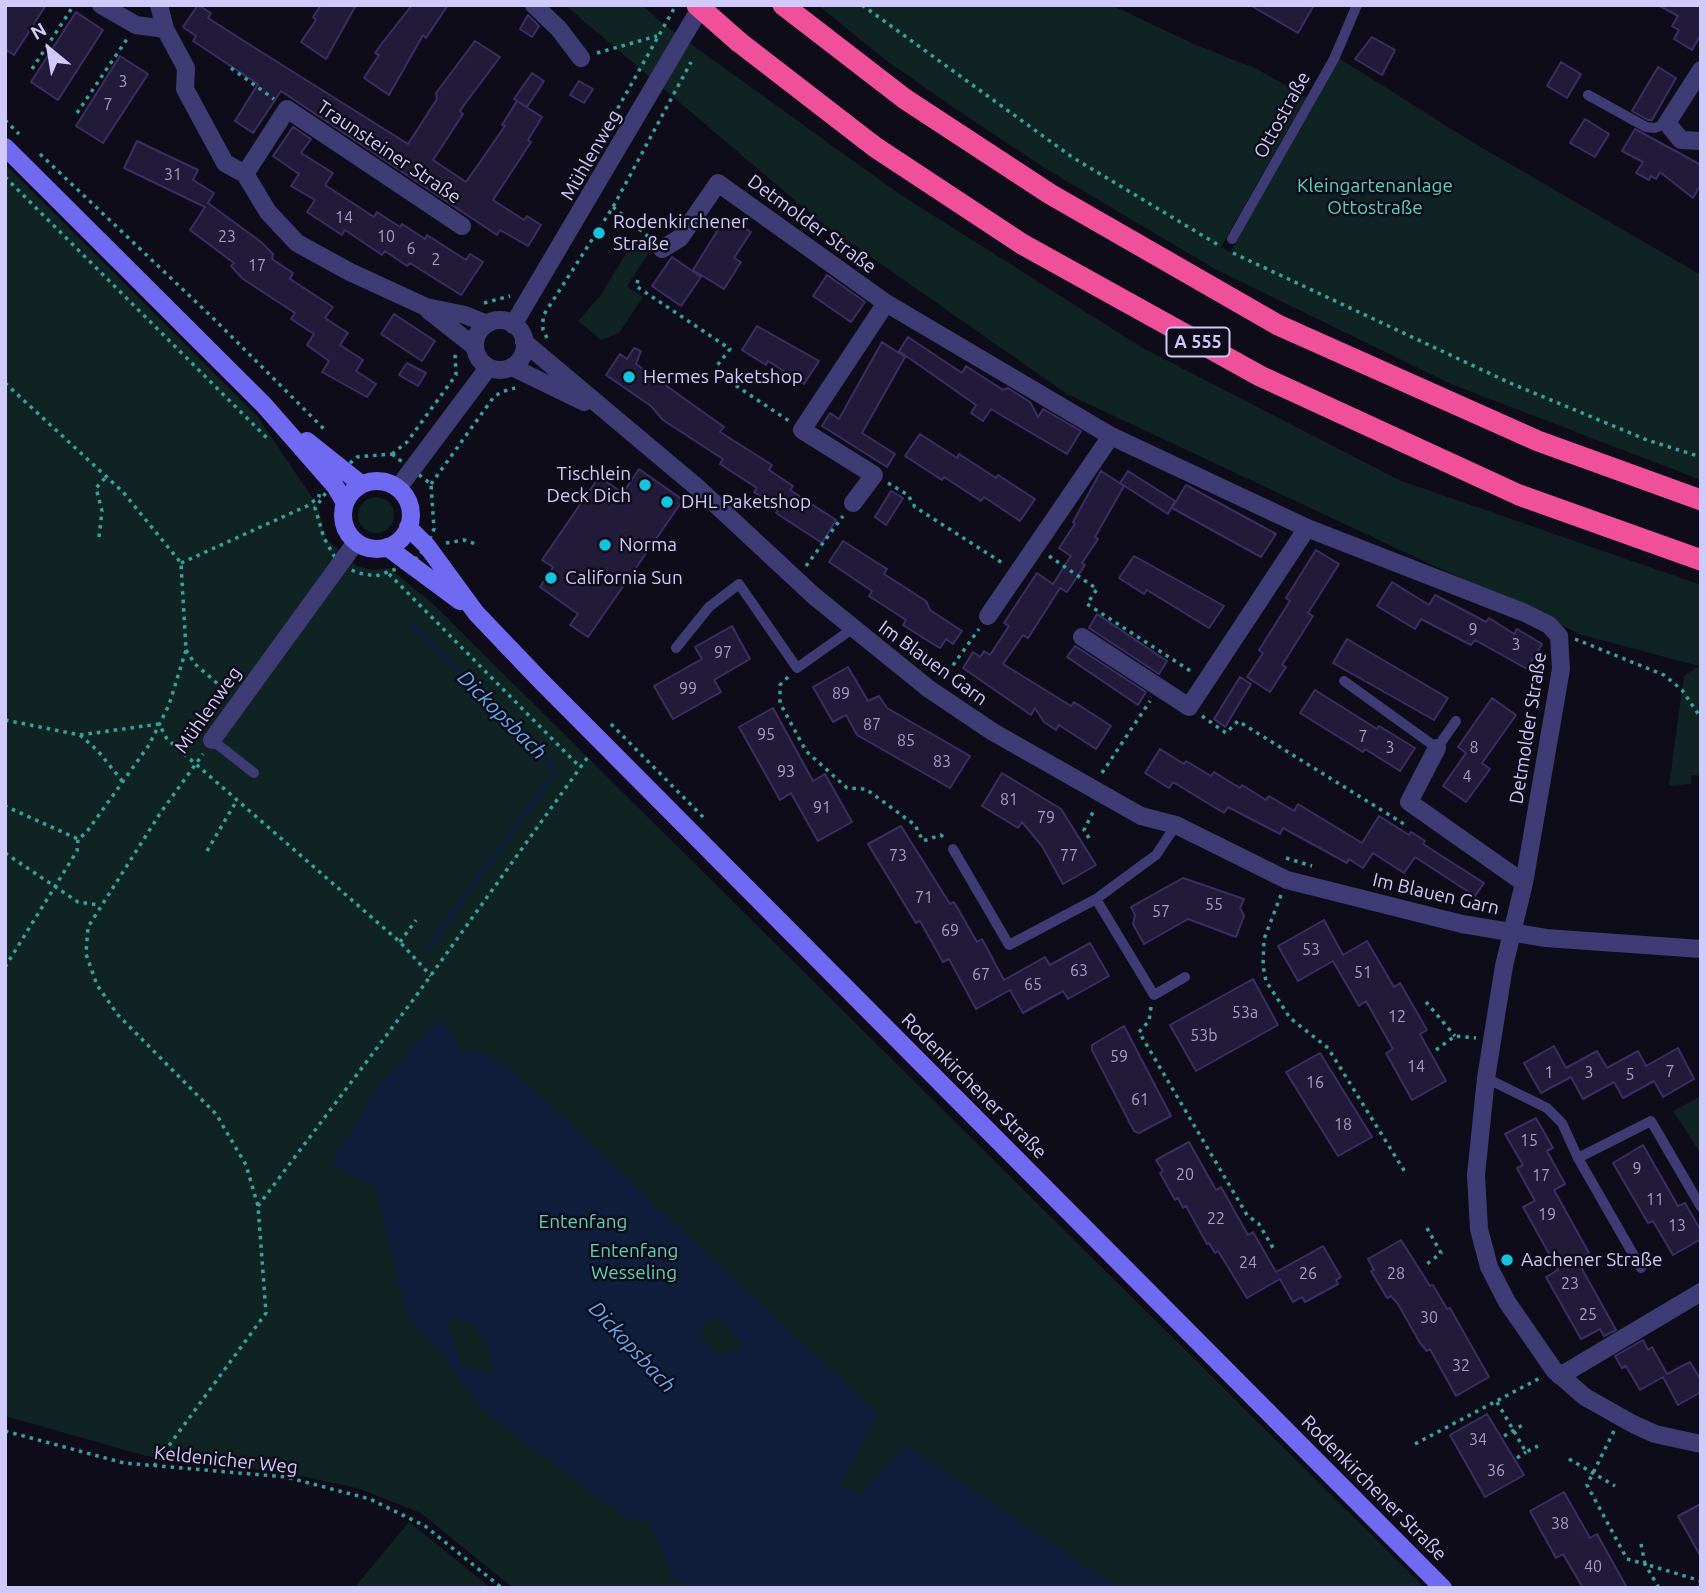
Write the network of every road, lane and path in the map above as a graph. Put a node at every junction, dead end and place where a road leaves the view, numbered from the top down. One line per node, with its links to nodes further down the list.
1 (74, 5): 16 (path)
2 (101, 5): 11 (street)
3 (159, 5): 11 (street)
4 (534, 5): 14 (street)
5 (676, 5): 12 (path)
6 (697, 5): 74 (highway, A 555, bridge)
7 (702, 5): 40 (street, Mühlenweg)
8 (783, 5): 62 (highway, A 555)
9 (862, 5): 56 (path)
10 (1357, 5): 32 (lane, Ottostraße)
11 (165, 29): 27 (street)
12 (657, 36): 14 (path); 26 (path)
13 (696, 53): 29 (path)
14 (582, 58)
15 (231, 68): 19 (path)
16 (32, 69)
17 (1701, 70): 21 (street)
18 (1588, 95): 21 (lane)
19 (287, 108): 27 (street, Traunsteiner Straße); 30 (street, Traunsteiner Straße)
20 (5, 120): 22 (path)
21 (1667, 123): 23 (street)
22 (23, 138)
23 (1701, 141)
24 (32, 146): 52 (path)
25 (5, 147): 49 (main road)
26 (595, 149)
27 (245, 174): 37 (street)
28 (5, 177): 54 (path)
29 (613, 206): 31 (path); 44 (path)
30 (462, 226)
31 (647, 236)
32 (1233, 239)
33 (662, 249): 36 (street, Detmolder Straße)
34 (638, 280): 51 (path)
35 (511, 296): 38 (path)
36 (886, 303): 51 (street); 53 (street, Detmolder Straße)
37 (426, 307): 38 (street); 41 (street)
38 (465, 315): 39 (street)
39 (487, 324): 40 (street); 43 (street)
40 (513, 325): 42 (street)
41 (454, 331): 43 (street); 55 (path)
42 (524, 342): 44 (street, Im Blauen Garn); 45 (street)
43 (475, 347): 46 (street)
44 (545, 359): 50 (street, Im Blauen Garn)
45 (512, 367): 46 (street); 47 (street, Im Blauen Garn)
46 (488, 368): 60 (street)
47 (531, 377): 50 (street, Im Blauen Garn); 67 (path)
48 (5, 383): 58 (path)
49 (264, 405): 59 (main road); 63 (main road)
50 (606, 413): 81 (street, Im Blauen Garn)
51 (802, 430): 57 (street)
52 (329, 434)
53 (1111, 436): 66 (street, Detmolder Straße); 73 (street)
54 (269, 440)
55 (348, 450)
56 (1701, 457)
57 (874, 475): 64 (street); 78 (path)
58 (106, 477): 68 (path); 75 (path)
59 (361, 484): 60 (main road); 63 (main road)
60 (398, 488): 65 (main road)
61 (318, 489): 75 (path)
62 (1701, 500)
63 (345, 503): 69 (main road)
64 (853, 503): 76 (path)
65 (408, 527): 72 (main road); 79 (main road, Rodenkirchener Straße)
66 (1307, 528): 82 (street, Detmolder Straße); 88 (street)
67 (434, 529)
68 (99, 537)
69 (356, 542): 72 (main road, Rodenkirchener Straße); 91 (street, Mühlenweg)
70 (440, 544): 71 (path)
71 (479, 545)
72 (387, 547): 79 (main road, Rodenkirchener Straße)
73 (1035, 547): 78 (street); 88 (path)
74 (1701, 560)
75 (181, 563): 85 (path)
76 (803, 570)
77 (388, 573): 102 (path)
78 (1017, 573): 80 (street)
79 (476, 613): 99 (main road, Rodenkirchener Straße)
80 (988, 616): 90 (path)
81 (852, 629): 86 (lane, Im Blauen Garn); 110 (street, Im Blauen Garn)
82 (1559, 636): 93 (path); 119 (street, Detmolder Straße)
83 (1082, 637): 89 (street)
84 (676, 648): 86 (lane)
85 (187, 650): 91 (path); 96 (path)
86 (797, 668): 113 (path)
87 (1343, 681): 100 (lane)
88 (1206, 682): 92 (street)
89 (1159, 687): 92 (street); 104 (path)
90 (953, 688)
91 (240, 700): 98 (street, Mühlenweg)
92 (1189, 706): 109 (path)
93 (1701, 718)
94 (5, 720): 97 (path)
95 (1456, 721): 100 (lane)
96 (159, 724): 97 (path); 101 (path); 105 (path)
97 (80, 736): 105 (path)
98 (212, 740): 101 (path, Mühlenweg); 103 (lane)
99 (602, 742): 102 (path); 165 (main road, Rodenkirchener Straße)
100 (1437, 748): 119 (street)
101 (197, 764): 106 (path); 122 (path, Mühlenweg)
102 (580, 767): 128 (path)
103 (254, 773)
104 (1099, 778)
105 (123, 782): 112 (path)
106 (237, 800): 114 (path); 125 (path)
107 (5, 806): 112 (path)
108 (1095, 808): 111 (path)
109 (1404, 824)
110 (1176, 825): 118 (street, Im Blauen Garn); 121 (lane)
111 (1089, 838)
112 (78, 839): 120 (path)
113 (953, 849): 121 (lane)
114 (207, 851)
115 (5, 853): 120 (path)
116 (1276, 854): 117 (path)
117 (1325, 870)
118 (1287, 880): 124 (street, Im Blauen Garn); 137 (path)
119 (1524, 883): 124 (street, Detmolder Straße)
120 (55, 888): 122 (path); 127 (path)
121 (1096, 899): 130 (lane)
122 (99, 905): 138 (path, Mühlenweg)
123 (416, 920): 125 (path)
124 (1512, 932): 126 (street, Im Blauen Garn); 133 (street)
125 (400, 943): 128 (path)
126 (1701, 949)
127 (5, 967)
128 (431, 976): 138 (path)
129 (1185, 977): 130 (lane)
130 (1154, 995): 141 (path)
131 (1426, 1002): 132 (path)
132 (1455, 1036): 133 (path); 134 (path)
133 (1492, 1040): 135 (street)
134 (1436, 1050)
135 (1486, 1078): 136 (lane); 145 (street)
136 (1578, 1158): 139 (lane); 143 (lane)
137 (1405, 1172)
138 (258, 1206): 158 (path, Mühlenweg)
139 (1701, 1208)
140 (1427, 1228): 142 (path)
141 (1273, 1248)
142 (1427, 1264)
143 (1641, 1268)
144 (1701, 1292): 145 (street)
145 (1557, 1373): 146 (path); 147 (street)
146 (1497, 1402): 149 (path); 152 (path)
147 (1621, 1417): 153 (street); 159 (path)
148 (1526, 1423): 149 (path)
149 (1513, 1430): 151 (path); 155 (path)
150 (5, 1431): 158 (path, Keldenicher Weg)
151 (1504, 1436)
152 (1415, 1444)
153 (1701, 1444)
154 (1538, 1446): 155 (path)
155 (1526, 1452): 156 (path)
156 (1517, 1458)
157 (1569, 1459): 159 (path)
158 (154, 1466): 164 (path, Keldenicher Weg)
159 (1592, 1474): 160 (path); 162 (path)
160 (1615, 1486)
161 (1641, 1544): 162 (path)
162 (1645, 1564): 163 (path); 166 (path)
163 (1701, 1581)
164 (502, 1588)
165 (1443, 1588)
166 (1659, 1588)

